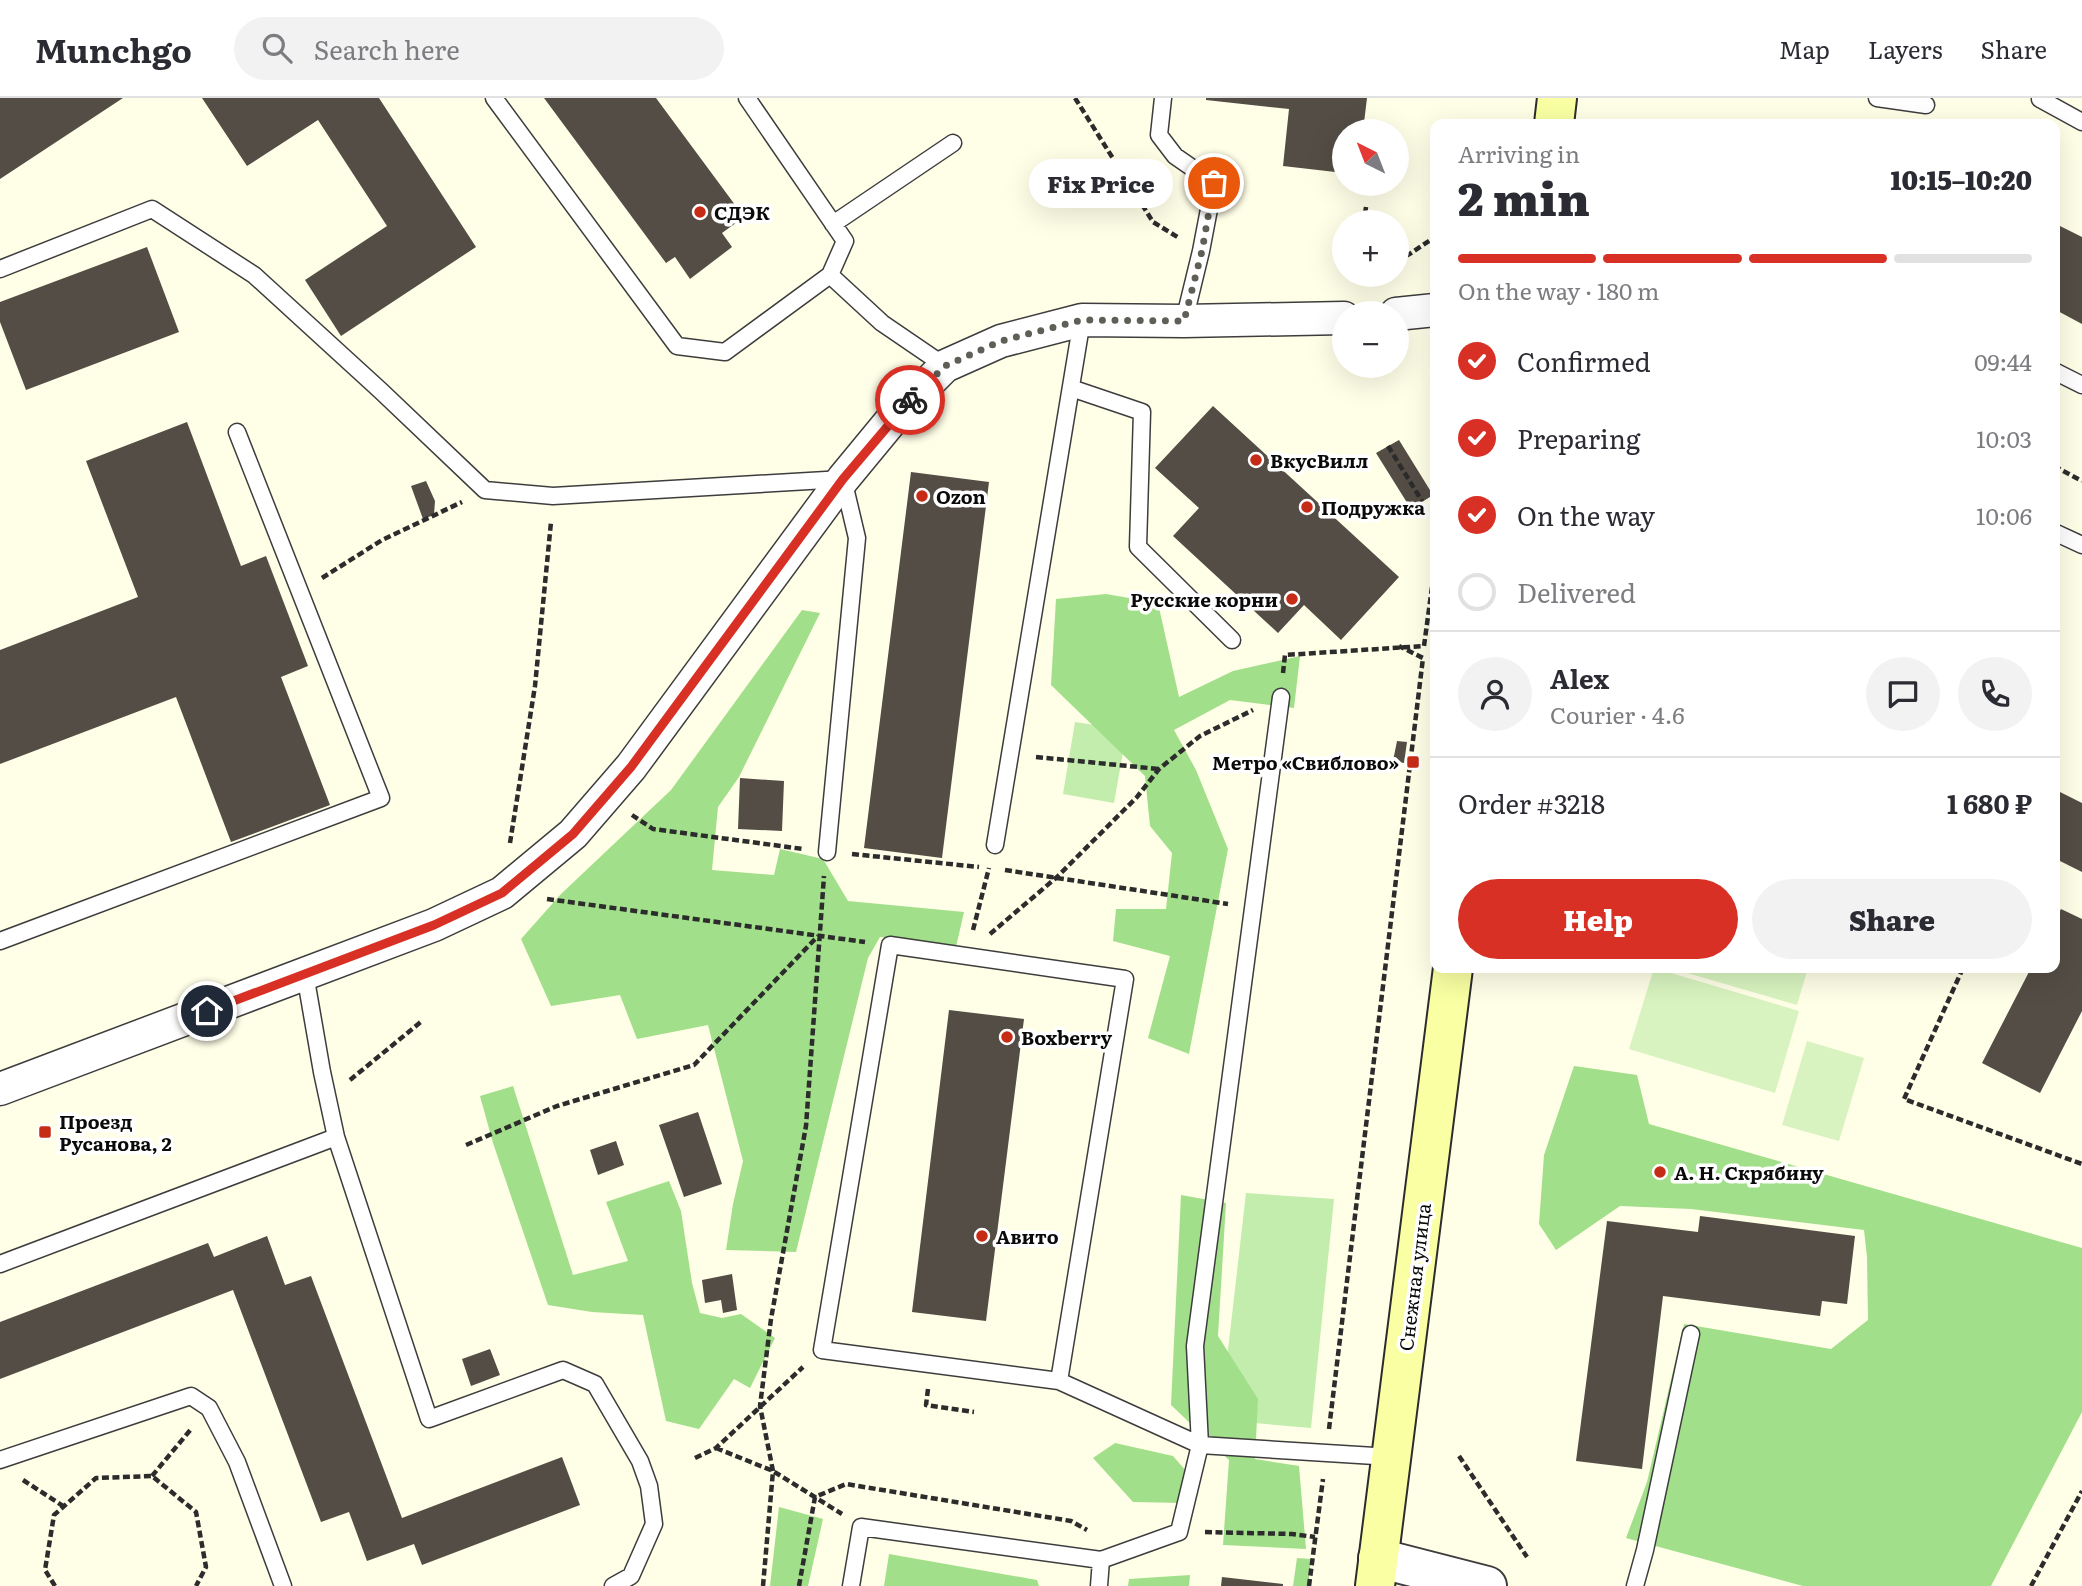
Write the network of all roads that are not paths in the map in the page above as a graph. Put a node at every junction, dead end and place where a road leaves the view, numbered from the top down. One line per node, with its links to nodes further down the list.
1 (494, 98): 13 (lane)
2 (747, 98): 11 (lane)
3 (1163, 98): 18 (lane)
4 (1557, 98): 8 (main road)
5 (1877, 98): 7 (lane)
6 (2040, 99): 9 (lane)
7 (1926, 105)
8 (1555, 119)
9 (2082, 122)
10 (953, 143): 11 (lane)
11 (834, 224): 13 (lane)
12 (0, 270): 24 (lane)
13 (831, 275): 19 (lane)
14 (1430, 311): 15 (street)
15 (1409, 313)
16 (1332, 318): 18 (street)
17 (1082, 320): 18 (street); 19 (street); 22 (lane)
18 (1184, 321)
19 (945, 366): 24 (street)
20 (2060, 374): 21 (lane)
21 (2082, 385)
22 (1071, 388): 27 (lane); 29 (lane)
23 (237, 432): 31 (lane)
24 (843, 479): 30 (lane); 33 (street)
25 (2060, 535): 26 (lane)
26 (2082, 545)
27 (1232, 640)
28 (1281, 697): 39 (lane)
29 (995, 845)
30 (827, 852)
31 (0, 941)
32 (1452, 973): 40 (main road, Снежная улица)
33 (305, 974): 34 (street); 35 (lane)
34 (0, 1089)
35 (336, 1137): 36 (lane); 45 (lane)
36 (0, 1264)
37 (1691, 1334): 49 (lane)
38 (1059, 1381): 38 (lane); 39 (lane)
39 (1200, 1445): 40 (lane); 42 (lane)
40 (1391, 1457): 43 (main road, Снежная улица)
41 (0, 1460): 44 (lane)
42 (1101, 1560): 46 (lane); 47 (lane)
43 (1376, 1572): 48 (street)
44 (283, 1586)
45 (613, 1586)
46 (851, 1586)
47 (1098, 1586)
48 (1487, 1586)
49 (1636, 1586)

